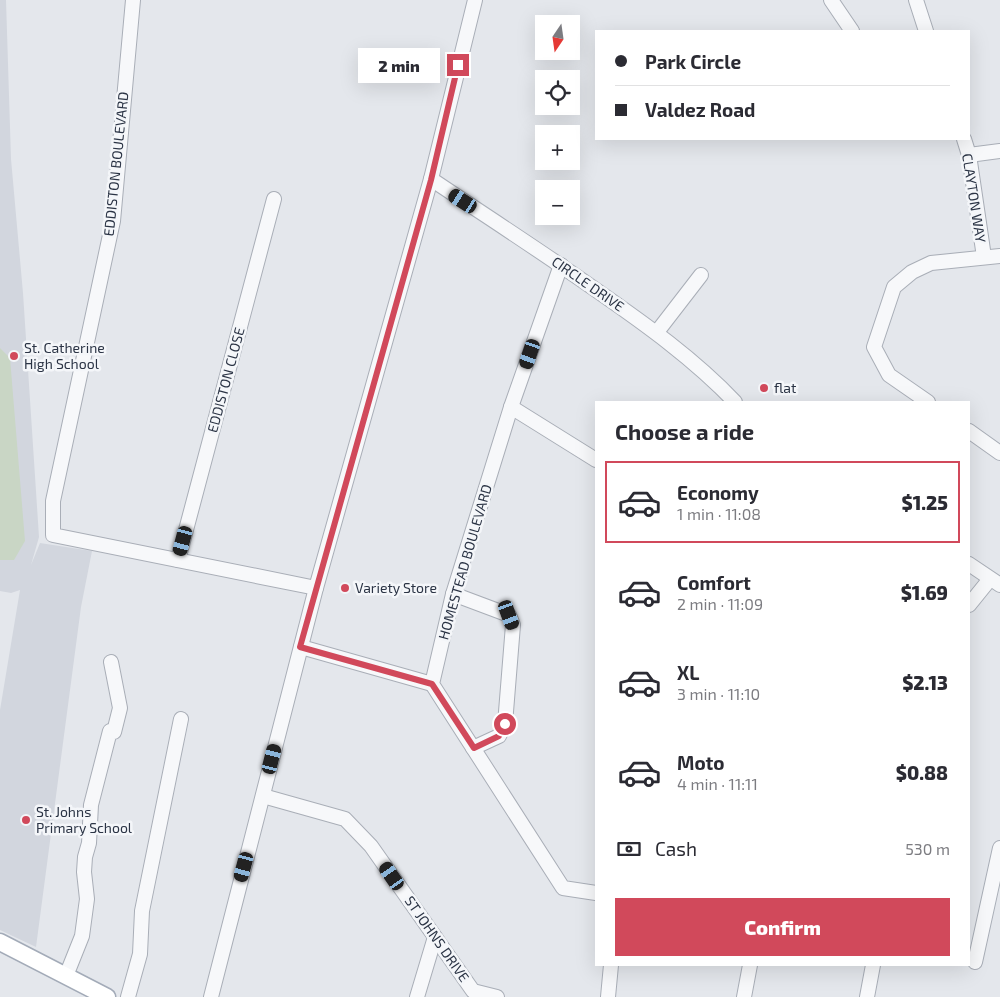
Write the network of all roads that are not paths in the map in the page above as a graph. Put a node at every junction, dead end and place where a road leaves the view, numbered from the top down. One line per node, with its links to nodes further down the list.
1 (133, 0): 23 (street, EDDISTON BOULEVARD)
2 (475, 0): 10 (street)
3 (831, 0): 5 (street)
4 (916, 0): 6 (street)
5 (851, 30)
6 (926, 30)
7 (964, 140): 9 (street, CLAYTON WAY)
8 (1000, 151): 9 (street)
9 (969, 155): 13 (street, CLAYTON WAY)
10 (431, 180): 14 (street, CIRCLE DRIVE); 26 (street)
11 (274, 199): 23 (street, EDDISTON CLOSE)
12 (1000, 256): 13 (street)
13 (984, 257): 18 (street)
14 (561, 265): 16 (street, CIRCLE DRIVE); 19 (street, HOMESTEAD BOULEVARD)
15 (701, 276): 16 (street)
16 (657, 332): 17 (street, CIRCLE DRIVE)
17 (734, 401)
18 (927, 401)
19 (511, 407): 22 (street); 27 (street, HOMESTEAD BOULEVARD)
20 (970, 432): 21 (street)
21 (1000, 453)
22 (595, 459)
23 (178, 560): 26 (street, EDDISTON BOULEVARD)
24 (970, 565): 25 (street)
25 (995, 582): 28 (street)
26 (316, 588): 29 (street)
27 (453, 594): 31 (street, HOMESTEAD BOULEVARD); 33 (street)
28 (970, 604)
29 (300, 647): 31 (street); 34 (street)
30 (111, 662): 43 (street)
31 (432, 684): 33 (street)
32 (181, 719): 45 (street)
33 (474, 748): 36 (street)
34 (262, 796): 37 (street, ST JOHNS DRIVE); 46 (street)
35 (1000, 848): 39 (street)
36 (595, 893)
37 (435, 937): 47 (street); 48 (street, ST JOHNS DRIVE)
38 (0, 942): 43 (main road)
39 (974, 962)
40 (611, 966): 49 (street)
41 (750, 966): 50 (street)
42 (873, 966): 51 (street)
43 (66, 976): 44 (main road)
44 (106, 997)
45 (128, 997)
46 (211, 997)
47 (417, 997)
48 (497, 997)
49 (608, 997)
50 (744, 997)
51 (867, 997)

